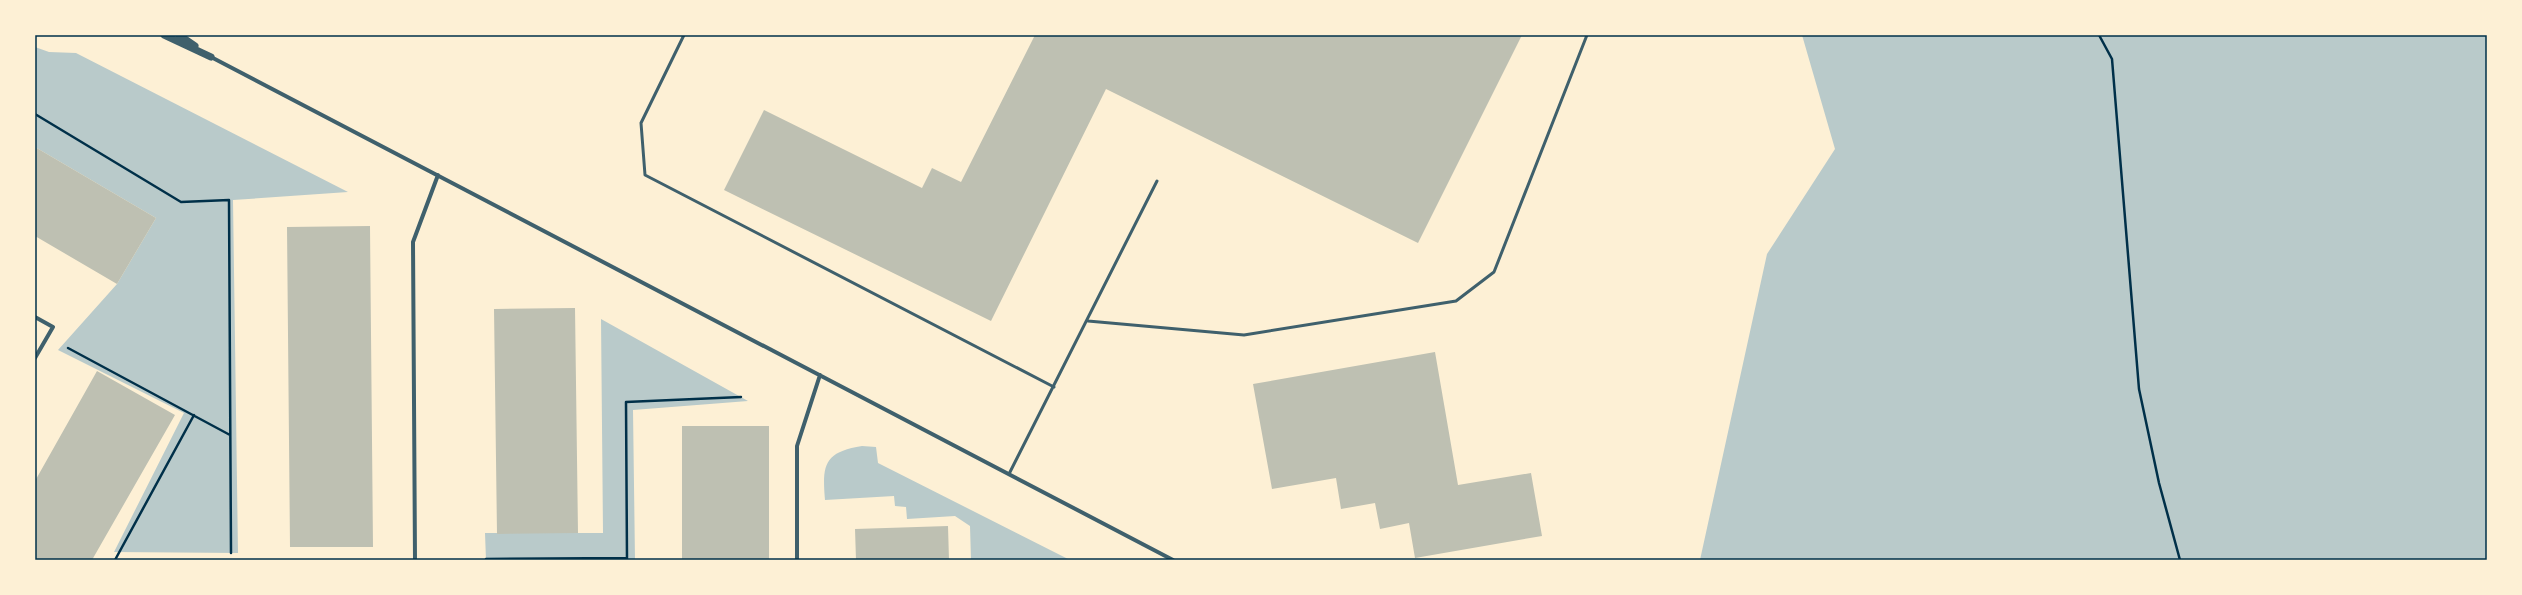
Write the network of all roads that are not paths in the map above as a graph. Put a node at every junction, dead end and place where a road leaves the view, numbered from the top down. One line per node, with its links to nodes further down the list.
1 (164, 35): 5 (street)
2 (179, 35): 5 (street)
3 (684, 35): 12 (lane)
4 (1587, 35): 9 (lane)
5 (211, 57): 6 (street)
6 (438, 175): 11 (street); 14 (street)
7 (1157, 181): 9 (lane)
8 (35, 317): 10 (street)
9 (1088, 321): 12 (lane)
10 (35, 358)
11 (820, 375): 13 (street); 15 (street)
12 (1054, 387): 13 (lane)
13 (1009, 474): 16 (street)
14 (415, 560)
15 (797, 560)
16 (1173, 560)

